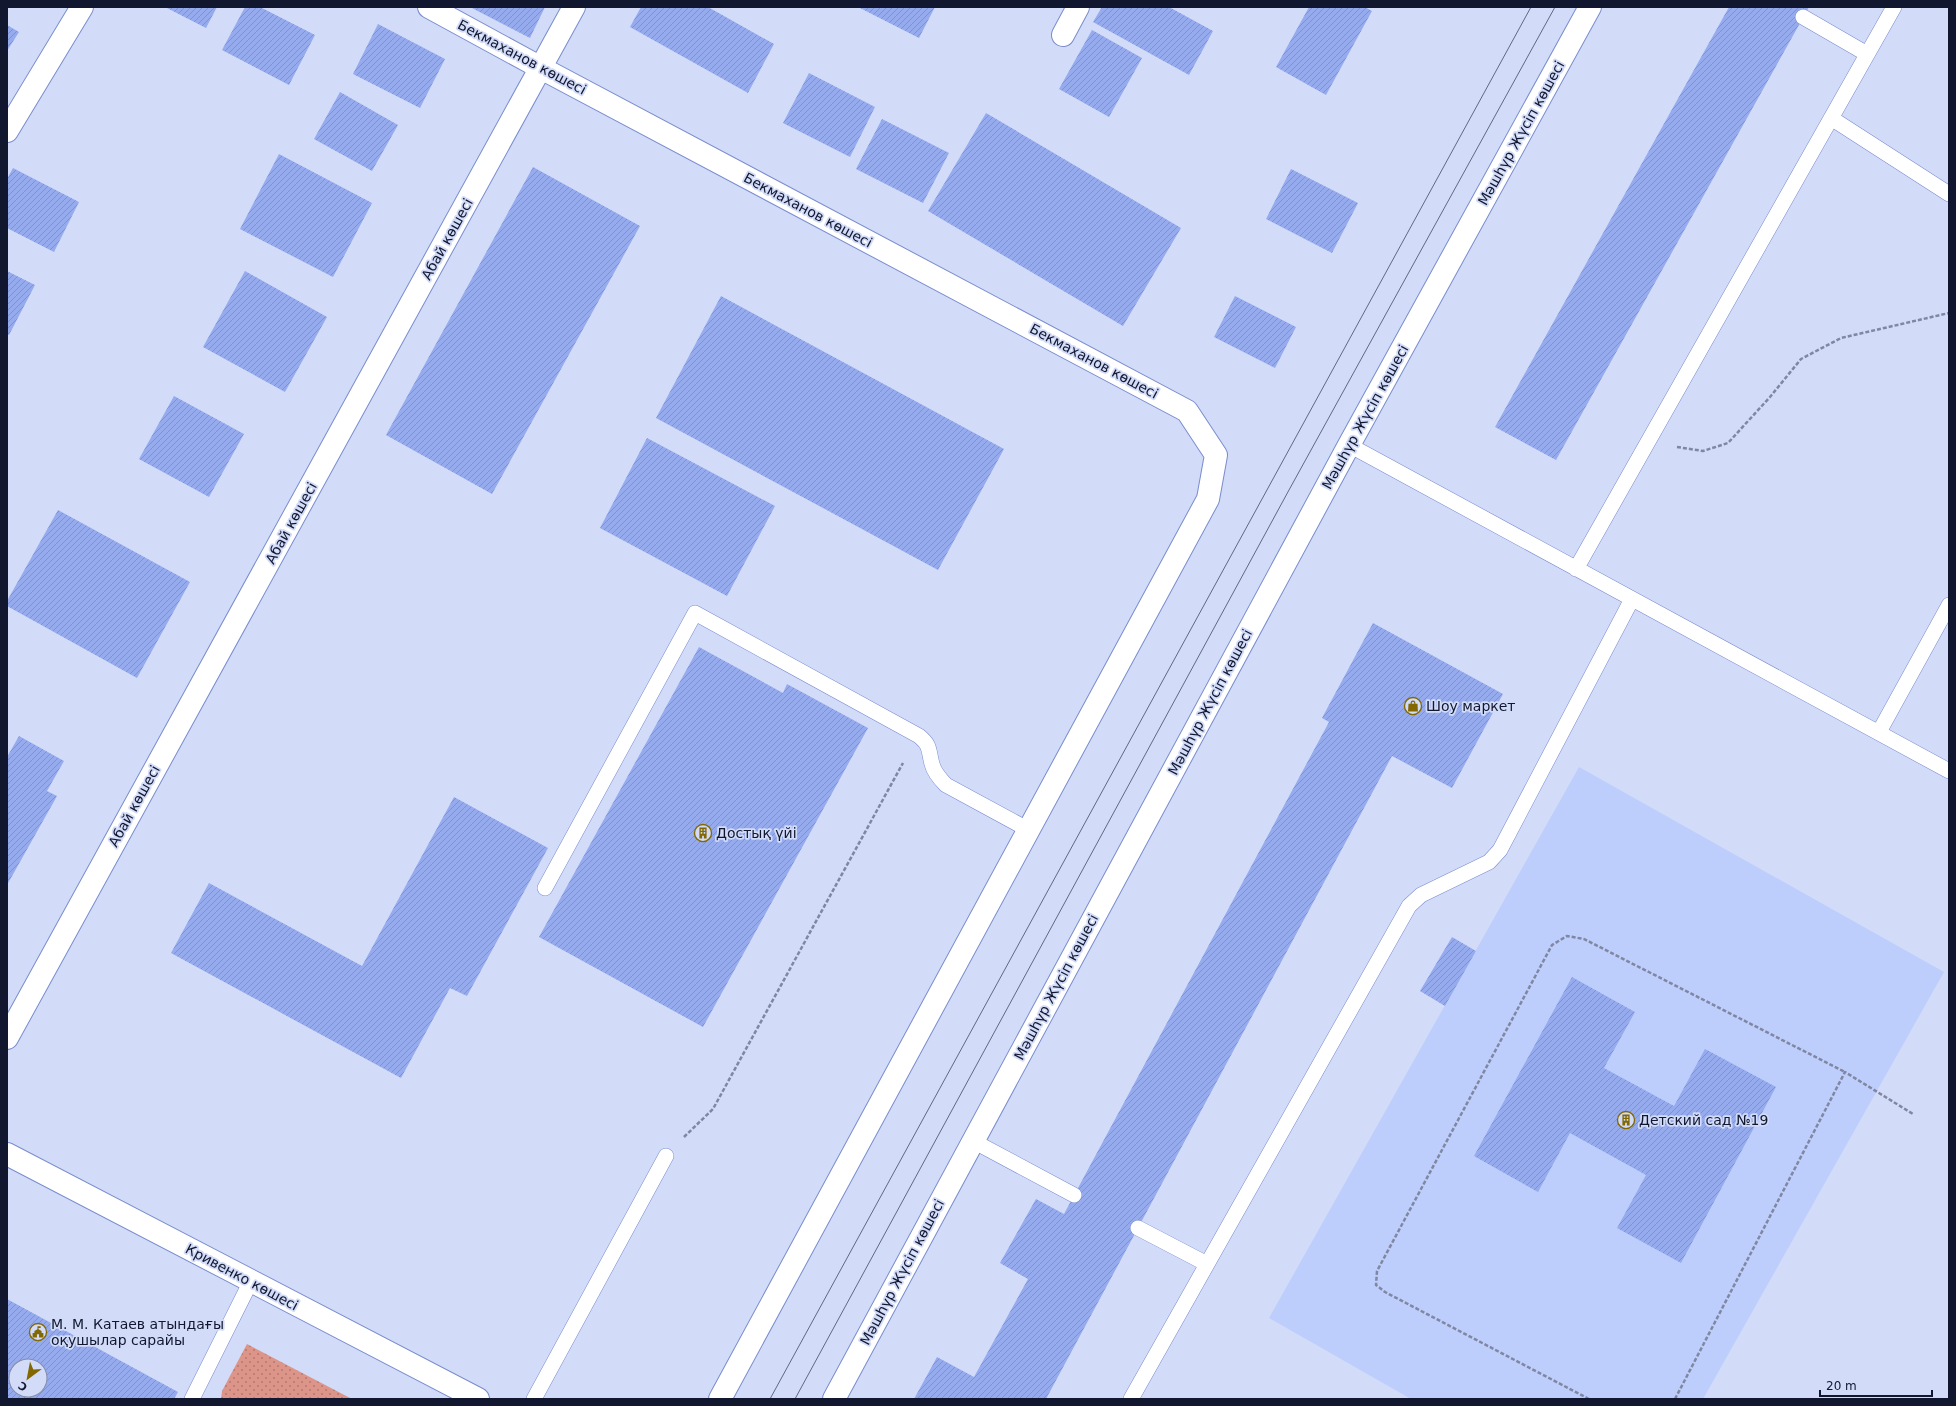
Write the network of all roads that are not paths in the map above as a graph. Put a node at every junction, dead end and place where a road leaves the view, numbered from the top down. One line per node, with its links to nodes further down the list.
1 (82, 7): 12 (street)
2 (429, 7): 10 (street, Бекмаханов көшесі)
3 (574, 7): 10 (street, Абай көшесі)
4 (1078, 7): 8 (street)
5 (1590, 7): 14 (street, Мәшһүр Жүсіп көшесі)
6 (1894, 7): 9 (lane)
7 (1803, 17): 9 (lane)
8 (1062, 35)
9 (1867, 54): 11 (lane)
10 (541, 68): 20 (street, Бекмаханов көшесі); 22 (street, Абай көшесі)
11 (1830, 118): 13 (lane); 15 (lane)
12 (7, 131)
13 (1949, 194)
14 (1349, 444): 15 (lane); 23 (street, Мәшһүр Жүсіп көшесі)
15 (1576, 569): 16 (lane)
16 (1632, 599): 18 (lane); 28 (lane)
17 (1949, 605): 18 (lane)
18 (1879, 732): 19 (lane)
19 (1949, 771)
20 (1029, 830): 21 (lane); 33 (street)
21 (545, 888)
22 (7, 1038)
23 (973, 1141): 26 (lane); 34 (street, Мәшһүр Жүсіп көшесі)
24 (7, 1154): 29 (street, Кривенко көшесі)
25 (666, 1156): 32 (lane)
26 (1074, 1195)
27 (1138, 1228): 28 (lane)
28 (1207, 1264): 35 (lane)
29 (251, 1282): 30 (lane); 31 (street, Кривенко көшесі)
30 (192, 1399)
31 (478, 1399)
32 (534, 1399)
33 (720, 1399)
34 (834, 1399)
35 (1131, 1399)

